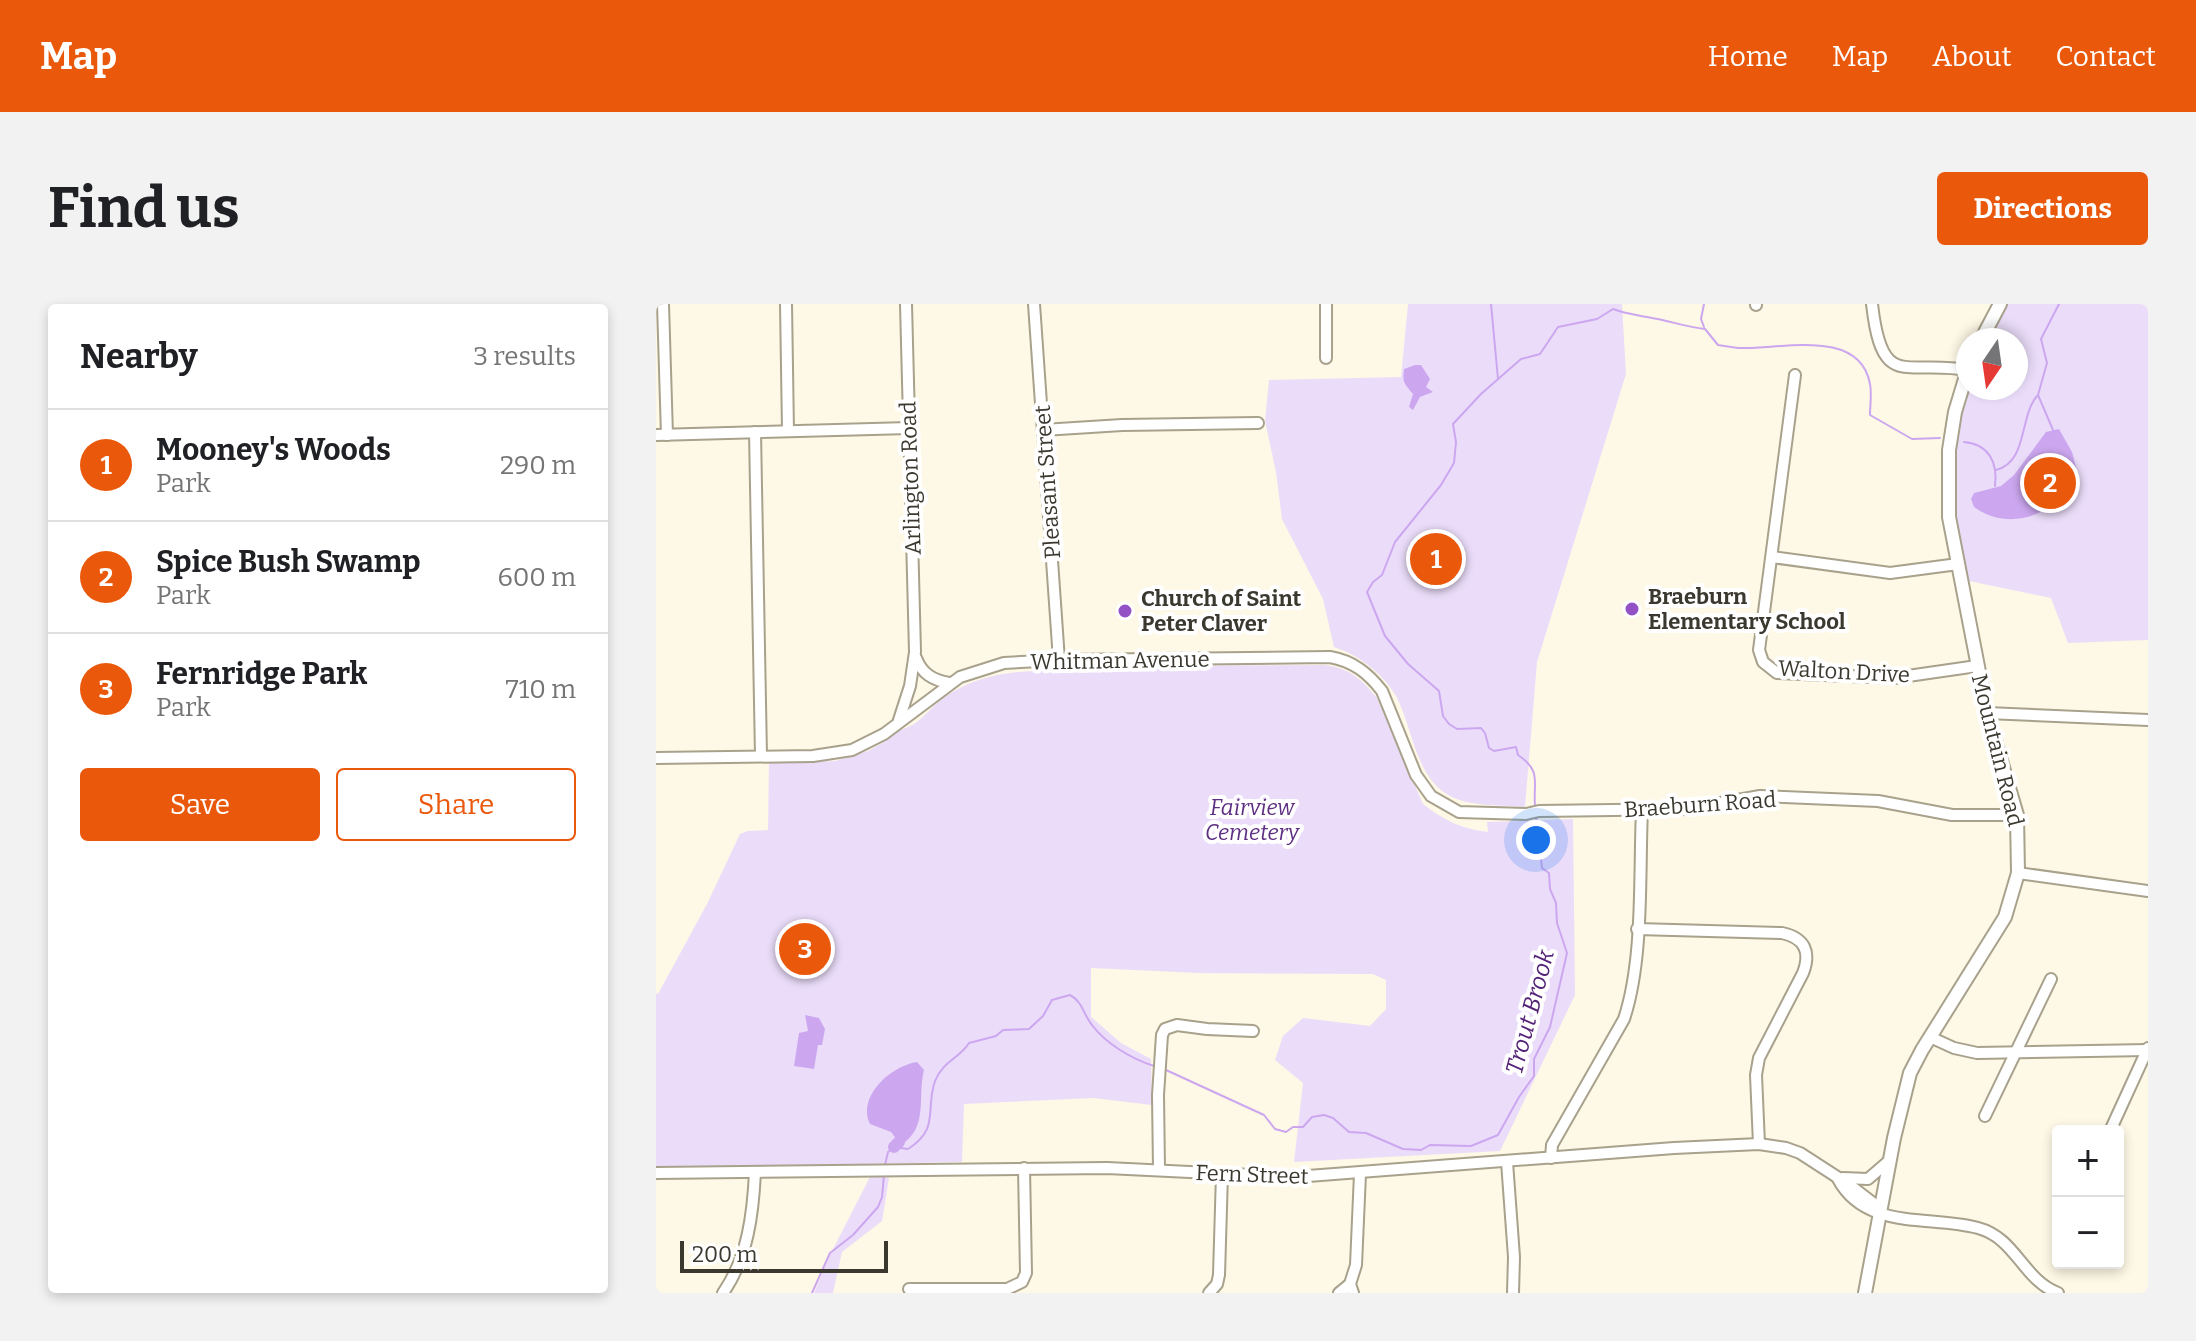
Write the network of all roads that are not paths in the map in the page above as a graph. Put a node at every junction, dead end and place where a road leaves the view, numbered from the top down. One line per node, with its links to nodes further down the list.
1 (663, 304): 18 (street)
2 (786, 304): 16 (street)
3 (906, 304): 14 (street, Arlington Road)
4 (1034, 304): 15 (street, Pleasant Street)
5 (1326, 304): 9 (street)
6 (1872, 304): 10 (street)
7 (2000, 304): 8 (main road)
8 (1987, 328)
9 (1326, 358)
10 (1956, 370)
11 (1795, 375): 19 (street, Walton Drive)
12 (1960, 400): 20 (main road, Mountain Road)
13 (1258, 423): 15 (street)
14 (909, 428): 16 (street); 21 (street, Arlington Road)
15 (1043, 430): 22 (street, Pleasant Street)
16 (788, 431): 17 (street)
17 (755, 432): 18 (street); 28 (street)
18 (661, 435)
19 (1772, 557): 20 (street); 23 (street, Walton Drive)
20 (1958, 564): 23 (main road, Mountain Road)
21 (915, 652): 24 (street); 27 (street, Arlington Road)
22 (1059, 660): 24 (street, Whitman Avenue); 31 (street, Whitman Avenue)
23 (1977, 666): 25 (main road, Mountain Road)
24 (949, 683): 27 (street, Whitman Avenue)
25 (1987, 713): 26 (street); 32 (main road, Mountain Road)
26 (2148, 720)
27 (898, 723): 28 (street, Whitman Avenue)
28 (761, 756): 29 (street, Whitman Avenue)
29 (656, 758)
30 (1642, 810): 31 (street, Braeburn Road); 32 (street, Braeburn Road); 35 (street)
31 (1526, 814)
32 (2017, 815): 33 (main road, Mountain Road)
33 (2018, 873): 34 (street); 38 (main road, Mountain Road)
34 (2148, 891)
35 (1637, 929): 43 (street); 44 (street)
36 (2051, 979): 40 (street)
37 (1253, 1031): 48 (street)
38 (1930, 1037): 40 (street); 45 (main road, Mountain Road)
39 (2148, 1050): 40 (street); 42 (street)
40 (2015, 1053): 41 (street)
41 (1985, 1116)
42 (2113, 1125)
43 (1759, 1144): 44 (street, Fern Street); 53 (street, Fern Street)
44 (1551, 1158): 46 (street, Fern Street)
45 (1890, 1160): 53 (street); 54 (main road, Mountain Road)
46 (1507, 1162): 52 (street, Fern Street); 60 (street)
47 (1024, 1168): 48 (street, Fern Street); 49 (street, Fern Street); 55 (street)
48 (1159, 1169): 51 (street, Fern Street)
49 (755, 1172): 50 (street, Fern Street); 57 (street)
50 (656, 1173)
51 (1222, 1174): 52 (street, Fern Street); 58 (street)
52 (1360, 1174): 56 (street)
53 (1837, 1177): 54 (street, Fern Street)
54 (1879, 1213): 61 (main road, Mountain Road); 62 (street)
55 (909, 1289)
56 (1352, 1289): 59 (street)
57 (723, 1293)
58 (1209, 1293)
59 (1339, 1293)
60 (1513, 1293)
61 (1865, 1293)
62 (2058, 1293)

